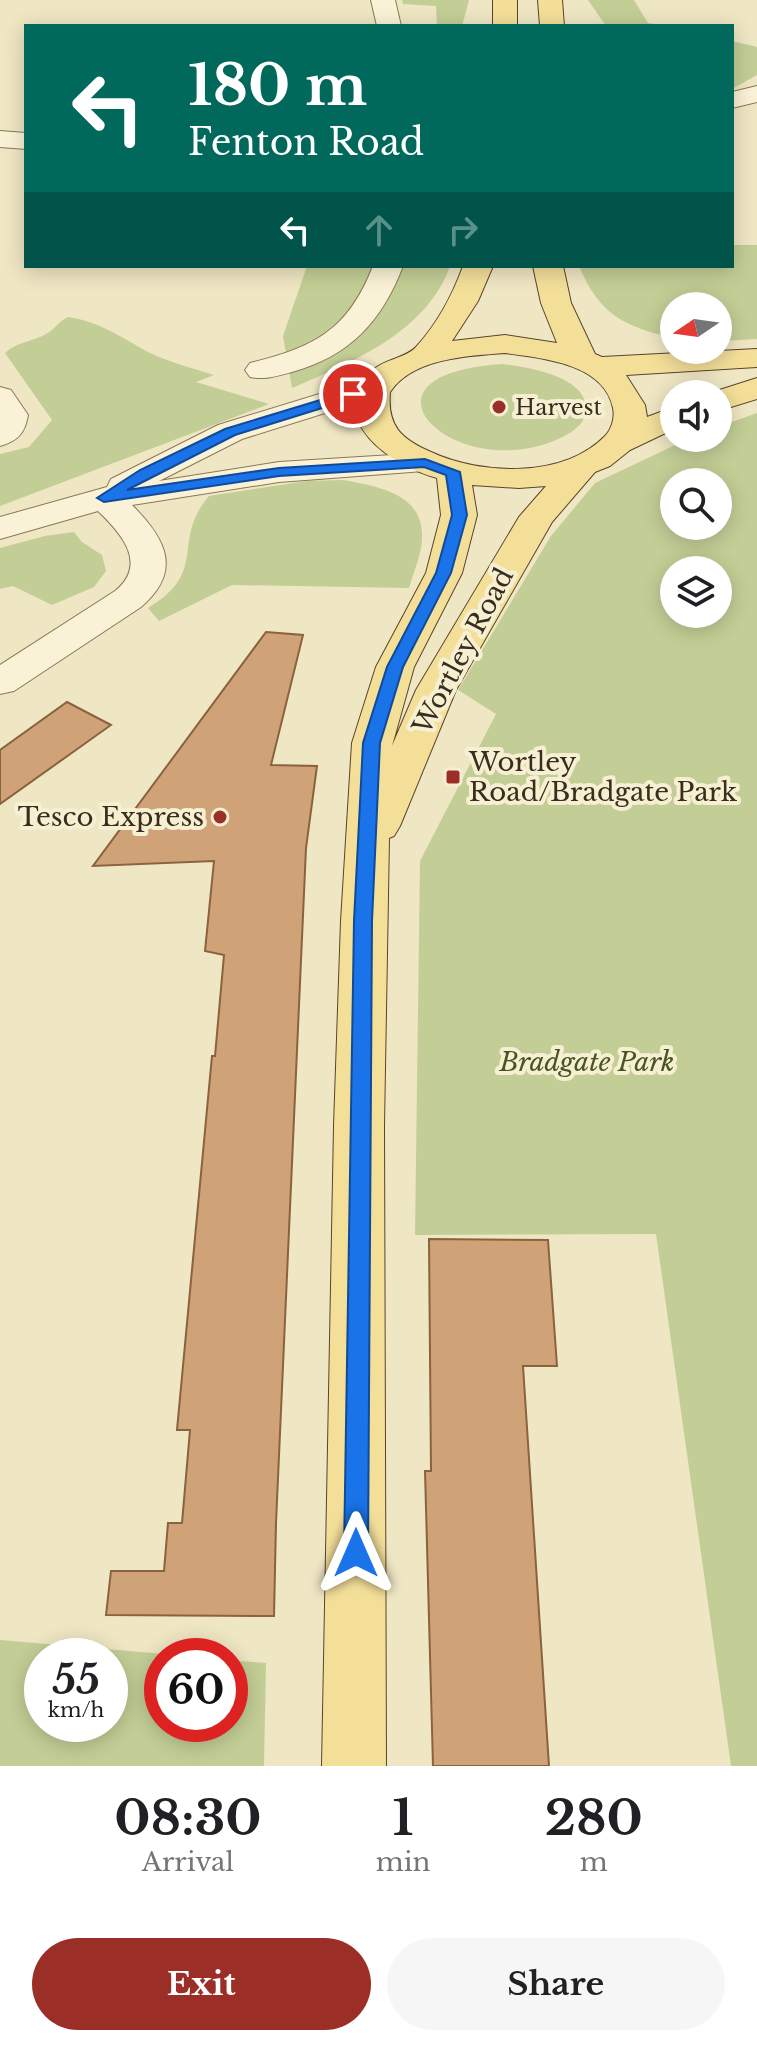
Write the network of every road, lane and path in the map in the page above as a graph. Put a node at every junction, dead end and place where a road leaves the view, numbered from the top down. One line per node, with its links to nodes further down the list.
1 (383, 0): 4 (street)
2 (505, 0): 5 (main road)
3 (550, 0): 6 (main road)
4 (389, 24)
5 (505, 24)
6 (552, 24)
7 (757, 94): 8 (street)
8 (734, 100)
9 (0, 139): 10 (street)
10 (24, 141)
11 (387, 268): 17 (street)
12 (477, 268): 14 (main road)
13 (548, 268): 16 (main road)
14 (427, 354): 16 (main road); 18 (main road)
15 (757, 358): 16 (main road)
16 (589, 364): 24 (main road)
17 (261, 370)
18 (378, 386): 26 (main road); 27 (street)
19 (757, 388): 20 (main road)
20 (732, 396)
21 (0, 397): 23 (street)
22 (660, 424): 24 (main road)
23 (0, 436)
24 (618, 443): 25 (main road)
25 (583, 465): 26 (main road); 30 (main road, Wortley Road)
26 (439, 468): 27 (street); 30 (main road, Wortley Road)
27 (104, 498): 28 (street); 29 (street)
28 (0, 528)
29 (0, 682)
30 (369, 852): 31 (main road, Wortley Road)
31 (354, 1766)

